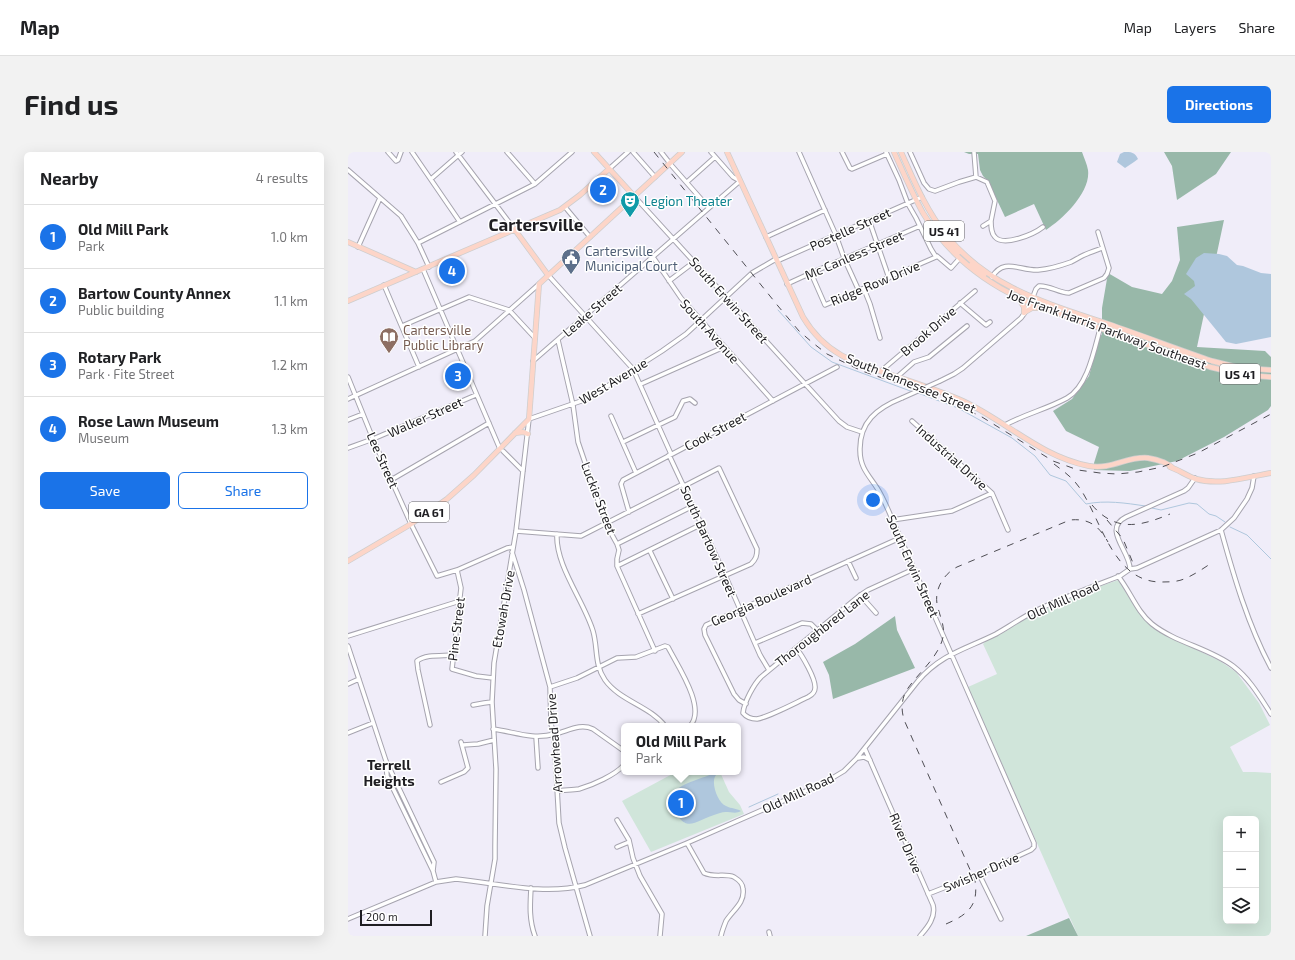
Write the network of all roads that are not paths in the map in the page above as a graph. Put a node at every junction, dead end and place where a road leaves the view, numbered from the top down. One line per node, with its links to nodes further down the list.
1 (388, 152): 2 (street)
2 (401, 152)
3 (412, 152): 29 (street)
4 (462, 152): 22 (street)
5 (507, 152): 32 (street)
6 (572, 152): 32 (street)
7 (594, 152): 25 (main road)
8 (628, 152): 25 (street)
9 (633, 152): 27 (street)
10 (661, 152): 24 (street)
11 (682, 152): 24 (main road)
12 (711, 152): 23 (street)
13 (727, 152): 30 (main road, South Tennessee Street)
14 (799, 152): 40 (street)
15 (842, 152): 21 (street)
16 (894, 152): 35 (main road, Joe Frank Harris Parkway Southeast / US 41)
17 (898, 152): 35 (main road)
18 (901, 152): 35 (main road, Joe Frank Harris Parkway Southeast / US 41)
19 (910, 152): 28 (street)
20 (974, 152): 28 (street)
21 (887, 153): 37 (street)
22 (457, 154): 29 (street); 36 (street)
23 (715, 157): 30 (street); 31 (street)
24 (670, 163): 27 (main road); 31 (street)
25 (609, 169): 33 (main road); 38 (main road)
26 (348, 170): 34 (street)
27 (655, 177): 33 (main road)
28 (976, 177): 43 (street)
29 (431, 179): 42 (street)
30 (740, 181): 39 (street, Leake Street); 51 (main road, South Tennessee Street)
31 (687, 182): 39 (street)
32 (535, 184): 36 (street)
33 (634, 196): 50 (main road); 52 (street, South Erwin Street)
34 (380, 198): 54 (street); 56 (street)
35 (919, 198): 37 (street, Postelle Street); 60 (main road, Joe Frank Harris Parkway Southeast / US 41); 71 (main road, Joe Frank Harris Parkway Southeast / US 41)
36 (495, 204): 42 (street); 47 (street)
37 (908, 204): 41 (street, Postelle Street); 44 (street)
38 (565, 207): 47 (main road); 50 (street)
39 (709, 208): 52 (street, Leake Street)
40 (825, 210): 49 (street); 51 (street)
41 (869, 220): 49 (street, Postelle Street); 55 (street)
42 (460, 222): 54 (street)
43 (992, 222): 45 (street); 46 (street)
44 (920, 226): 55 (street, Mc Canless Street); 59 (street)
45 (983, 226)
46 (1043, 227)
47 (515, 230): 64 (main road); 69 (main road)
48 (1098, 232): 57 (street)
49 (836, 235): 61 (street); 62 (street, Postelle Street)
50 (590, 237): 69 (main road)
51 (766, 237): 62 (main road, South Tennessee Street)
52 (673, 239): 58 (street, Leake Street); 63 (street, South Erwin Street)
53 (348, 242): 56 (main road)
54 (418, 243): 64 (street)
55 (877, 245): 61 (street, Mc Canless Street); 72 (street)
56 (358, 247): 65 (main road)
57 (1102, 248): 71 (street); 83 (street)
58 (653, 257): 73 (street, South Avenue); 90 (street, Leake Street)
59 (936, 257): 60 (street); 72 (street, Ridge Row Drive)
60 (958, 257): 81 (main road, Joe Frank Harris Parkway Southeast / US 41); 83 (main road)
61 (844, 258): 68 (street, Mc Canless Street); 78 (street)
62 (776, 260): 75 (main road, South Tennessee Street); 80 (street, West Avenue)
63 (694, 262): 73 (street); 80 (street, South Erwin Street)
64 (429, 267): 66 (main road)
65 (406, 268): 67 (main road); 70 (main road)
66 (423, 269): 67 (main road); 85 (street)
67 (416, 272): 70 (main road)
68 (810, 273): 75 (street, Mc Canless Street); 78 (street, Ridge Row Drive)
69 (548, 275): 74 (main road); 90 (street, South Bartow Street)
70 (407, 276): 76 (main road)
71 (992, 276): 83 (main road, Joe Frank Harris Parkway Southeast / US 41)
72 (888, 278): 77 (street, Ridge Row Drive)
73 (669, 281): 91 (street, South Avenue)
74 (540, 284): 87 (street); 98 (main road, Etowah Drive)
75 (788, 284): 109 (main road, South Tennessee Street)
76 (384, 285): 82 (main road); 94 (street)
77 (864, 289): 78 (street, Ridge Row Drive); 99 (street)
78 (859, 291)
79 (975, 291): 84 (street, Brook Drive)
80 (726, 297): 91 (street, West Avenue); 115 (street, South Erwin Street)
81 (1018, 298): 83 (main road, Joe Frank Harris Parkway Southeast / US 41); 88 (main road)
82 (348, 301)
83 (1032, 301): 86 (main road, Joe Frank Harris Parkway Southeast / US 41); 88 (street); 93 (main road, Joe Frank Harris Parkway Southeast / US 41)
84 (960, 303): 92 (street); 109 (street, Brook Drive)
85 (440, 308): 87 (street); 94 (street); 102 (street)
86 (1042, 308): 88 (main road); 89 (main road, Joe Frank Harris Parkway Southeast / US 41)
87 (509, 310): 98 (street); 102 (street)
88 (1025, 313): 129 (street, bridge)
89 (1058, 313): 93 (main road); 96 (main road, Joe Frank Harris Parkway Southeast / US 41)
90 (585, 316): 100 (street, Leake Street); 107 (street, South Bartow Street)
91 (700, 321): 101 (street, South Avenue); 107 (street, West Avenue)
92 (990, 322)
93 (1101, 325): 96 (main road, Joe Frank Harris Parkway Southeast / US 41); 97 (street); 104 (main road, Joe Frank Harris Parkway Southeast / US 41); 104 (main road, Joe Frank Harris Parkway Southeast / US 41)
94 (402, 326): 105 (street)
95 (967, 326): 112 (street)
96 (1093, 326): 97 (main road)
97 (1098, 334): 130 (street)
98 (535, 338): 103 (main road, Etowah Drive)
99 (880, 338)
100 (558, 340): 103 (street, Leake Street); 121 (street, Luckie Street)
101 (724, 347): 114 (street); 119 (street, South Avenue)
102 (458, 349): 105 (street); 116 (street)
103 (533, 360): 124 (main road, Etowah Drive)
104 (1211, 364): 108 (main road, Joe Frank Harris Parkway Southeast / US 41); 110 (main road); 113 (main road, Joe Frank Harris Parkway Southeast / US 41)
105 (419, 367): 117 (street)
106 (837, 367): 115 (street, Cook Street)
107 (633, 369): 114 (street, South Bartow Street); 121 (street, West Avenue)
108 (1271, 370)
109 (881, 371): 112 (main road, South Tennessee Street)
110 (1271, 373)
111 (348, 377): 117 (street, Lee Street)
112 (897, 377): 130 (main road, South Tennessee Street)
113 (1271, 377)
114 (641, 384): 128 (street, South Bartow Street)
115 (805, 384): 119 (street, Cook Street); 131 (street, South Erwin Street)
116 (476, 395): 127 (street); 135 (street, Walker Street)
117 (355, 396): 118 (street); 122 (street, Lee Street)
118 (348, 399)
119 (773, 401): 140 (street, Cook Street)
120 (695, 403): 128 (street)
121 (573, 404): 124 (street, West Avenue); 153 (street, Luckie Street)
122 (363, 414): 125 (street); 135 (street, Lee Street)
123 (611, 416): 136 (street)
124 (529, 419): 133 (main road, West Avenue / GA 61); 134 (street, Etowah Drive)
125 (348, 420)
126 (912, 421): 148 (street, Industrial Drive)
127 (489, 423): 139 (street); 146 (street)
128 (659, 424): 136 (street); 140 (street, South Bartow Street)
129 (866, 424): 131 (street); 132 (street)
130 (1006, 426): 145 (main road, South Tennessee Street)
131 (853, 429): 132 (street, South Erwin Street); 137 (street)
132 (862, 432): 137 (street, South Erwin Street)
133 (515, 433): 134 (main road); 139 (main road, West Avenue / GA 61)
134 (528, 434): 141 (street, Etowah Drive)
135 (373, 439): 138 (street, Walker Street); 146 (street, Lee Street)
136 (623, 442): 142 (street)
137 (860, 442): 151 (street, South Erwin Street)
138 (348, 448)
139 (501, 450): 141 (street); 152 (main road, West Avenue / GA 61)
140 (670, 454): 142 (street, Cook Street); 147 (street, South Bartow Street)
141 (523, 471): 157 (street, Etowah Drive)
142 (636, 473): 150 (street, Cook Street)
143 (1271, 473): 144 (main road, South Tennessee Street)
144 (1254, 476): 145 (main road, South Tennessee Street); 156 (street, Old Mill Road)
145 (1195, 478): 168 (street)
146 (392, 480): 152 (street, Lee Street)
147 (684, 485): 149 (street, South Bartow Street); 150 (street); 170 (street)
148 (992, 493): 151 (street, Industrial Drive); 155 (street, Industrial Drive)
149 (694, 506): 154 (street, South Bartow Street); 160 (street)
150 (629, 512): 153 (street)
151 (892, 520): 159 (street, South Erwin Street)
152 (411, 524): 164 (main road, West Avenue / GA 61); 169 (street, Lee Street)
153 (606, 524): 158 (street); 160 (street, Luckie Street)
154 (702, 524): 162 (street); 170 (street, South Bartow Street)
155 (1008, 530)
156 (1221, 530): 168 (street, Old Mill Road); 188 (street)
157 (516, 531): 158 (street); 161 (street, Etowah Drive)
158 (557, 534): 187 (street)
159 (900, 538): 165 (street, Georgia Boulevard); 167 (street, South Erwin Street)
160 (617, 544): 166 (street, Luckie Street)
161 (513, 547): 163 (street, Etowah Drive); 169 (street, Lee Street)
162 (650, 551): 166 (street); 174 (street)
163 (512, 552): 190 (street, Etowah Drive); 193 (street, Arrowhead Drive)
164 (348, 561)
165 (848, 561): 172 (street); 176 (street, Georgia Boulevard)
166 (617, 566): 177 (street, Luckie Street)
167 (914, 569): 173 (street, Thoroughbred Lane); 185 (street, South Erwin Street)
168 (1130, 569): 171 (street, Old Mill Road)
169 (457, 570): 175 (street, Pine Street)
170 (725, 575): 174 (street); 176 (street, South Bartow Street)
171 (1118, 576): 185 (street, Old Mill Road); 197 (street)
172 (856, 578)
173 (860, 595): 178 (street); 179 (street, Thoroughbred Lane)
174 (673, 599): 177 (street)
175 (460, 601): 180 (street); 186 (street, Pine Street)
176 (740, 609): 181 (street, South Bartow Street); 195 (street, Georgia Boulevard)
177 (638, 614): 184 (street, Luckie Street)
178 (876, 614)
179 (817, 630): 181 (street); 183 (street, Thoroughbred Lane)
180 (348, 636)
181 (755, 643): 189 (street, South Bartow Street)
182 (348, 646): 191 (street)
183 (796, 648): 189 (street, Thoroughbred Lane); 195 (street)
184 (655, 651): 187 (street); 200 (street)
185 (951, 654): 208 (street, Old Mill Road); 219 (street, South Erwin Street)
186 (453, 655): 190 (street, Pine Street); 201 (street)
187 (599, 667): 193 (street); 199 (street)
188 (1271, 668)
189 (769, 670): 195 (street, Thoroughbred Lane)
190 (493, 678): 194 (street, Etowah Drive)
191 (359, 679): 192 (street); 198 (street)
192 (348, 684)
193 (550, 687): 204 (street, Arrowhead Drive)
194 (492, 702): 196 (street); 202 (street, Etowah Drive)
195 (746, 704)
196 (472, 705)
197 (1271, 714)
198 (373, 723): 203 (street); 222 (street)
199 (662, 723)
200 (692, 723)
201 (430, 725)
202 (493, 729): 205 (street); 206 (street, Etowah Drive)
203 (348, 733)
204 (554, 734): 205 (street); 207 (street); 214 (street, Arrowhead Drive)
205 (536, 737): 211 (street)
206 (494, 740): 213 (street); 223 (street, Etowah Drive)
207 (621, 749)
208 (865, 749): 209 (street, Old Mill Road); 210 (street, River Drive)
209 (858, 758): 210 (street); 217 (street, Old Mill Road)
210 (871, 761): 226 (street, River Drive)
211 (538, 768)
212 (621, 768): 214 (street)
213 (441, 782)
214 (557, 791): 224 (street, Arrowhead Drive)
215 (617, 820): 216 (street)
216 (629, 842): 218 (street); 220 (street)
217 (687, 843): 220 (street, Old Mill Road); 234 (street)
218 (617, 847)
219 (1033, 849): 221 (street, Swisher Drive)
220 (635, 864): 224 (street, Old Mill Road); 233 (street)
221 (980, 874): 226 (street, Swisher Drive); 228 (street)
222 (436, 882): 223 (street, Old Mill Road); 227 (street, Old Mill Road)
223 (490, 883): 225 (street, Old Mill Road); 230 (street, Etowah Drive)
224 (576, 887): 225 (street, Old Mill Road); 232 (street, Arrowhead Drive)
225 (531, 888): 231 (street)
226 (928, 894): 236 (street, River Drive)
227 (348, 919)
228 (1001, 919)
229 (769, 932): 235 (street)
230 (485, 936)
231 (535, 936)
232 (590, 936)
233 (660, 936)
234 (721, 936)
235 (770, 936)
236 (920, 936)

